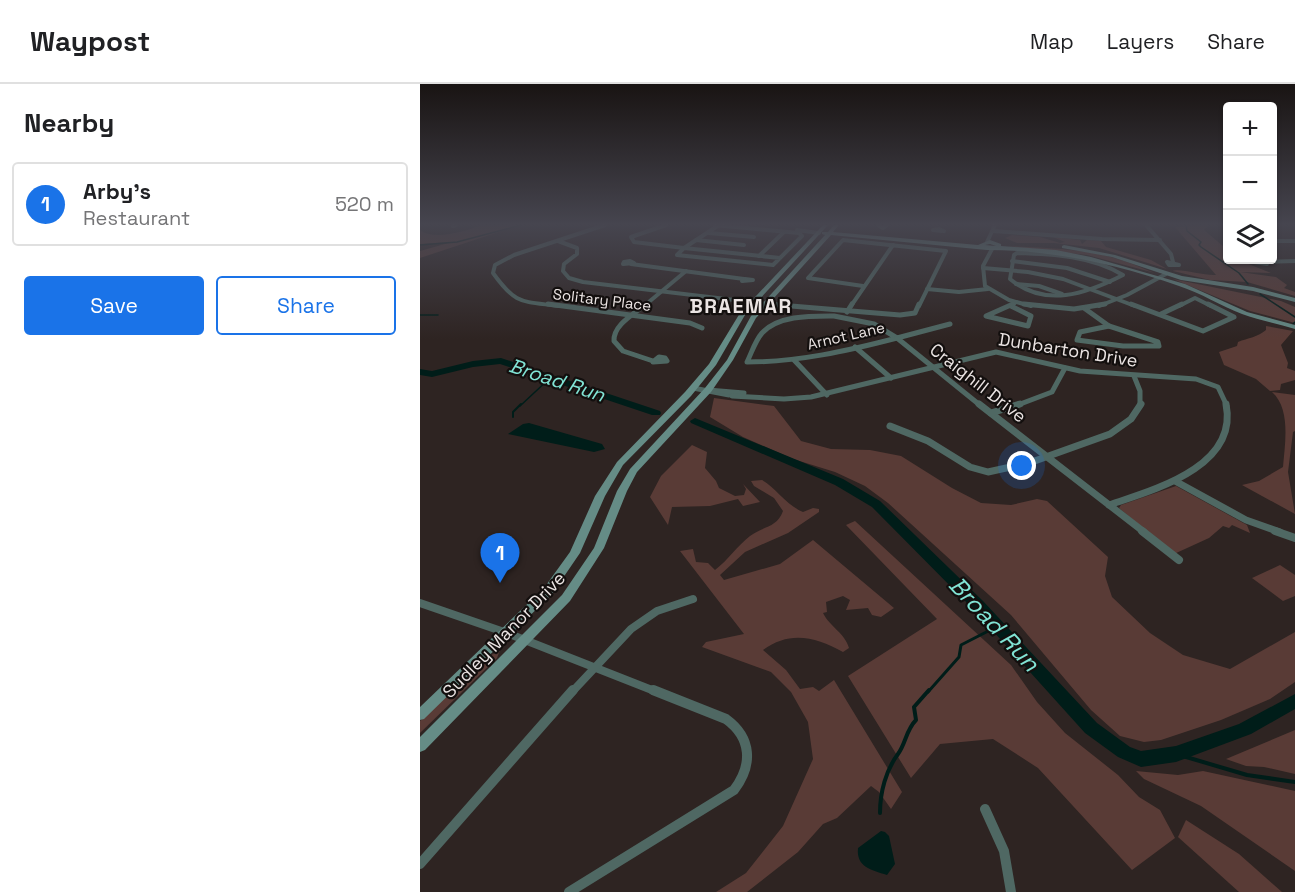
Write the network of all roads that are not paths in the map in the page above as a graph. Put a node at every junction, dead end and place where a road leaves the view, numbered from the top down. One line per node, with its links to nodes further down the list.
1 (500, 263): 38 (street, Solitary Place)
2 (567, 263): 28 (street)
3 (746, 263): 4 (street)
4 (776, 263)
5 (790, 263): 31 (main road, Sudley Manor Drive)
6 (803, 263): 33 (main road, Sudley Manor Drive)
7 (821, 263): 24 (street)
8 (880, 263): 24 (street)
9 (940, 263): 25 (street)
10 (984, 263): 17 (street)
11 (1012, 263): 18 (street)
12 (1025, 263): 23 (street)
13 (1089, 263): 23 (street)
14 (1105, 263): 21 (main road)
15 (1136, 263): 20 (main road)
16 (631, 264): 19 (street)
17 (983, 268): 18 (street); 26 (street)
18 (1010, 270): 27 (street); 27 (street)
19 (686, 271): 22 (street); 28 (street)
20 (1166, 274): 21 (street); 30 (main road)
21 (1159, 278): 29 (street); 41 (main road)
22 (744, 279)
23 (1110, 282): 27 (street)
24 (864, 286): 36 (street)
25 (927, 289): 26 (street); 36 (street)
26 (988, 289): 32 (street)
27 (1092, 290): 29 (street)
28 (661, 292): 31 (street); 38 (street)
29 (1118, 299): 35 (street); 37 (street)
30 (1295, 300)
31 (752, 302): 33 (street); 52 (main road, Sudley Manor Drive)
32 (1016, 302): 34 (street); 35 (street)
33 (765, 304): 36 (street); 53 (main road, Sudley Manor Drive)
34 (1011, 306): 34 (street)
35 (1084, 308): 40 (street)
36 (847, 312)
37 (1161, 314): 37 (street)
38 (632, 316): 42 (street, Solitary Place); 46 (street)
39 (950, 324): 43 (street, Arnot Lane)
40 (1109, 326): 40 (street)
41 (1295, 327)
42 (702, 328)
43 (895, 338): 44 (street, Arnot Lane); 47 (street, Craighill Drive); 48 (street, Craighill Drive)
44 (855, 347): 45 (street, Arnot Lane); 51 (street)
45 (795, 360): 47 (street, Arnot Lane); 55 (street)
46 (653, 361)
47 (747, 362)
48 (933, 367): 49 (street, Dunbarton Drive); 51 (street, Dunbarton Drive); 58 (street, Craighill Drive)
49 (1065, 368): 50 (street, Dunbarton Drive); 58 (street)
50 (1134, 376): 60 (street); 61 (street, Dunbarton Drive)
51 (891, 378): 55 (street, Dunbarton Drive)
52 (693, 388): 53 (street, Dunbarton Drive); 67 (main road, Sudley Manor Drive)
53 (708, 390): 54 (street, Dunbarton Drive); 57 (street, Dunbarton Drive); 68 (main road, Sudley Manor Drive)
54 (720, 394): 56 (street, Dunbarton Drive); 56 (street, Dunbarton Drive)
55 (827, 395): 57 (street, Dunbarton Drive)
56 (740, 397): 57 (street, Dunbarton Drive)
57 (763, 397)
58 (991, 413): 60 (street, Craighill Drive)
59 (890, 426): 60 (street)
60 (1046, 456): 62 (street, Craighill Drive)
61 (1175, 481): 62 (street, Dunbarton Drive); 63 (street)
62 (1109, 505): 64 (street, Craighill Drive)
63 (1295, 538)
64 (1179, 560)
65 (693, 599): 69 (street)
66 (420, 603): 67 (street)
67 (507, 633): 68 (street); 70 (main road, Sudley Manor Drive)
68 (526, 641): 69 (street); 71 (main road, Sudley Manor Drive)
69 (594, 668): 73 (street); 74 (street)
70 (420, 716)
71 (420, 746)
72 (986, 809): 75 (street)
73 (420, 864)
74 (569, 892)
75 (1011, 892)

